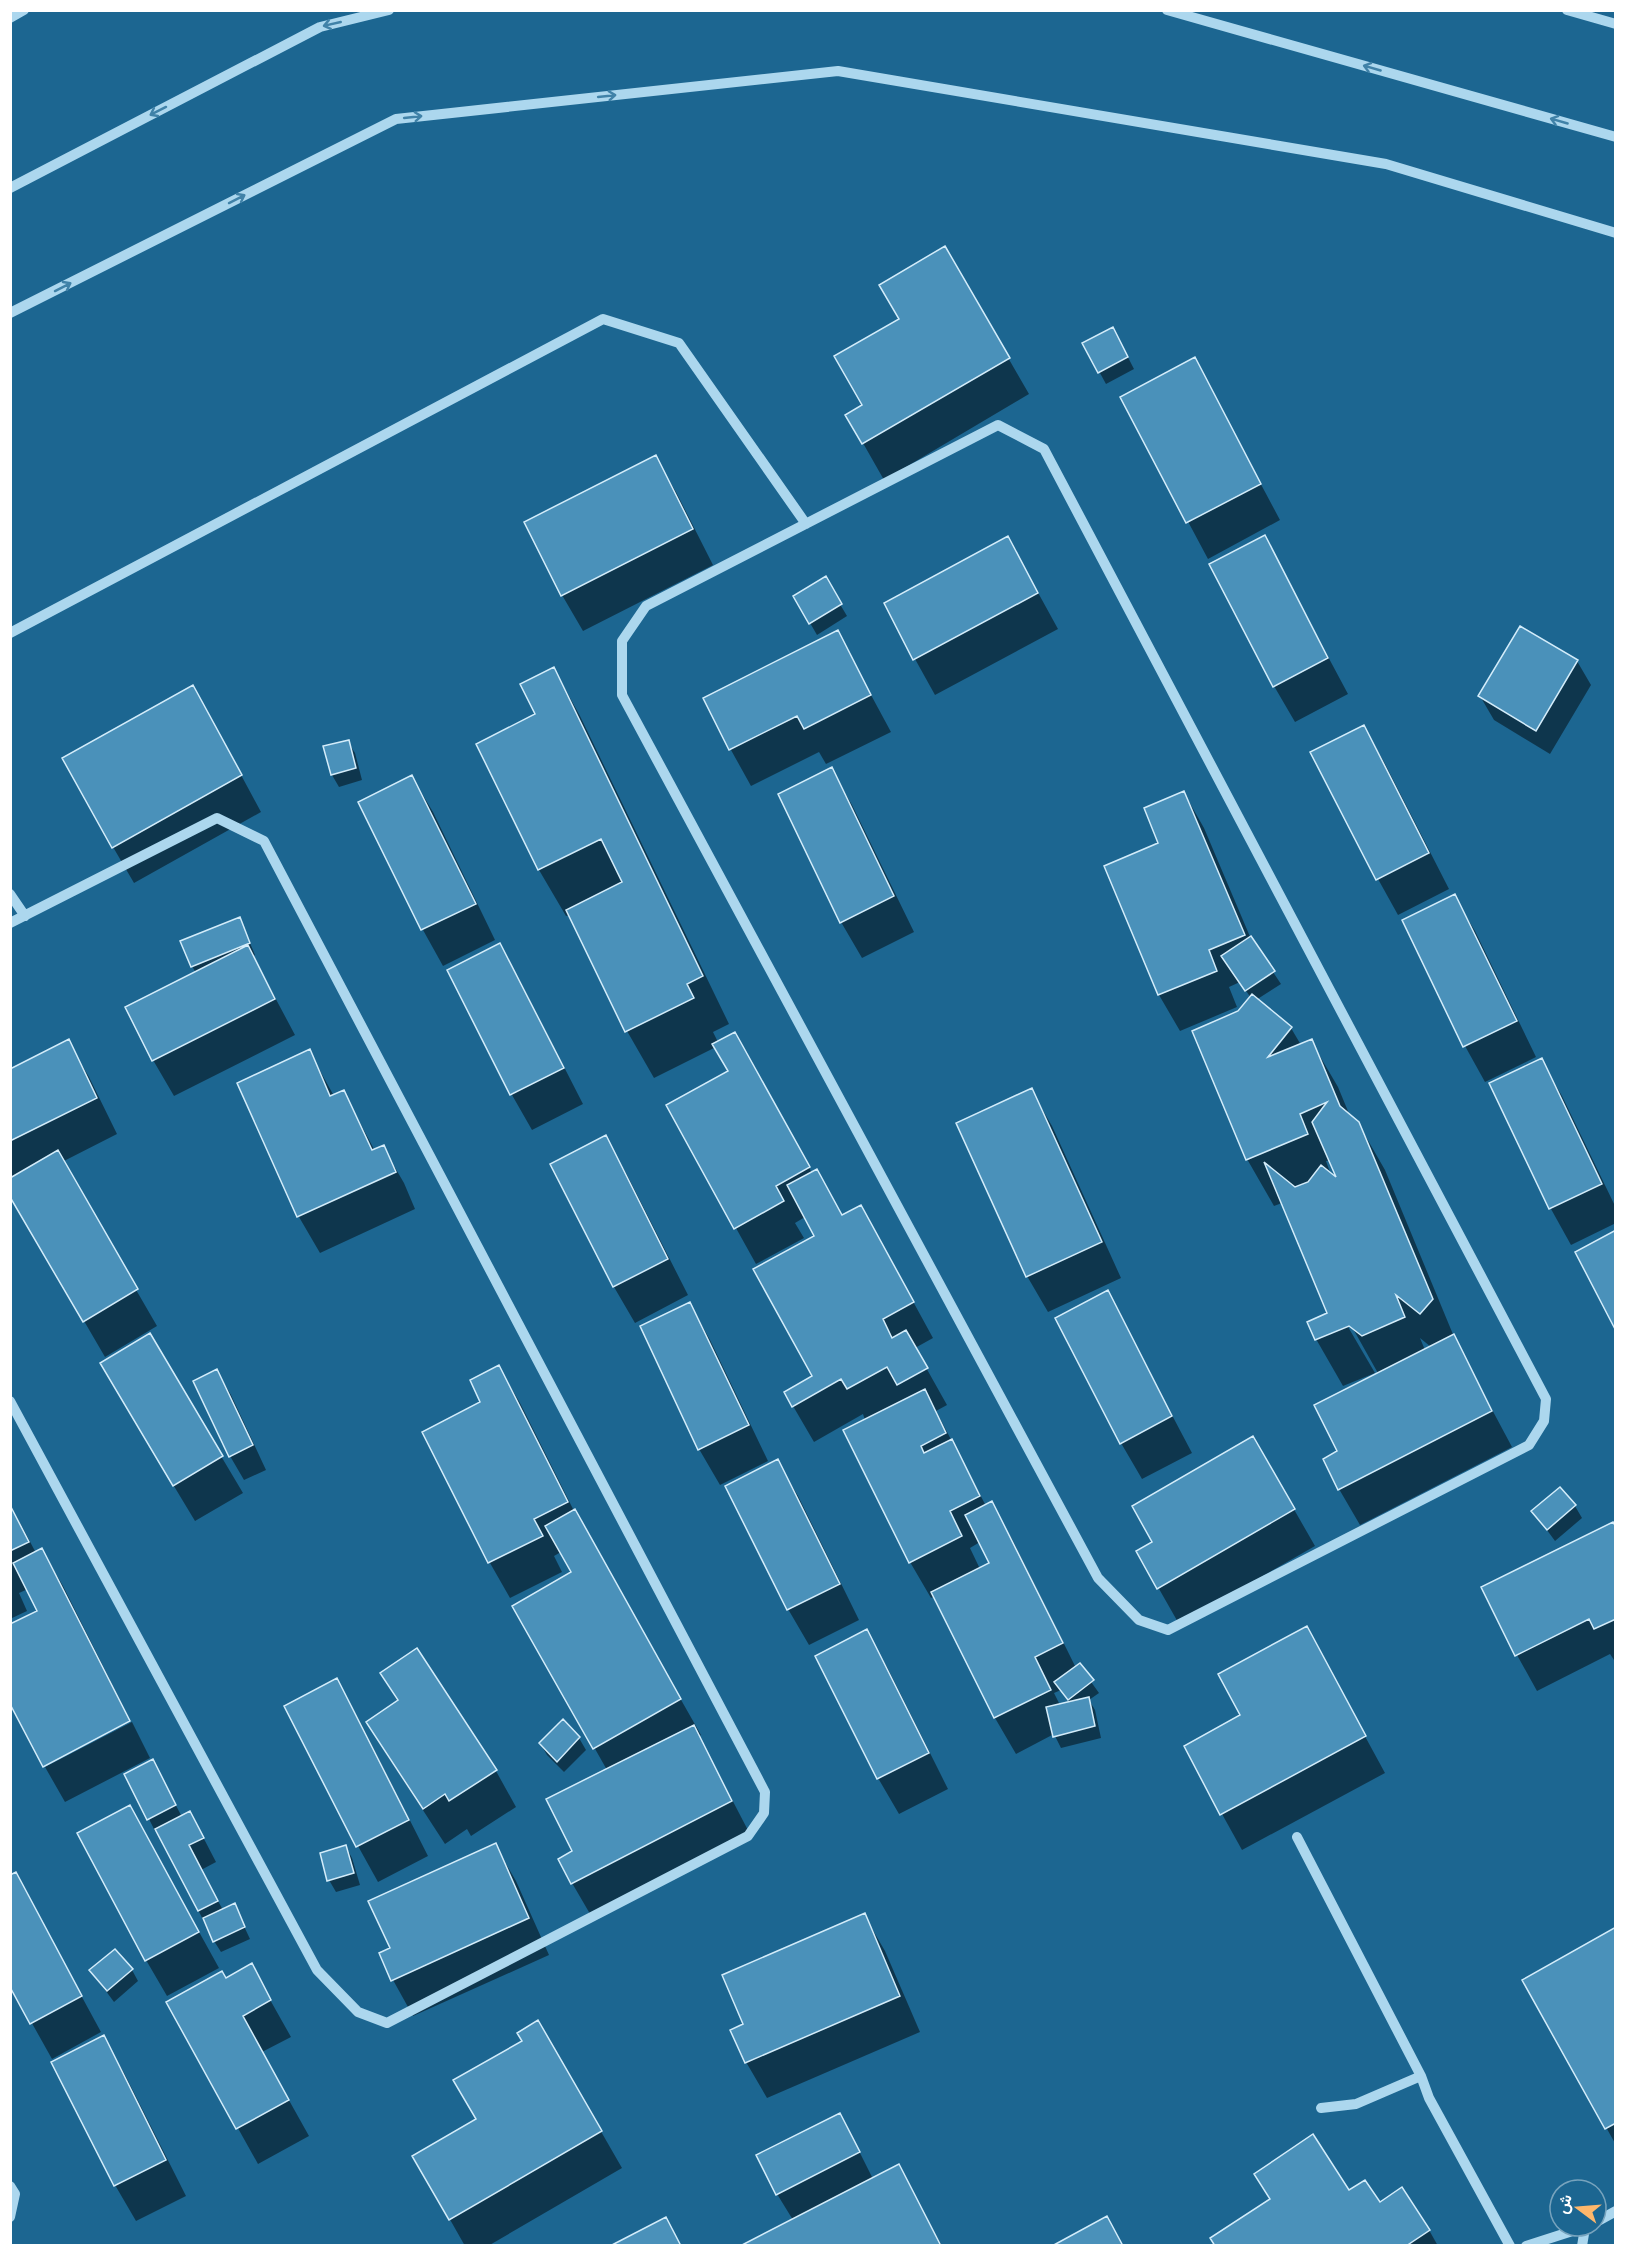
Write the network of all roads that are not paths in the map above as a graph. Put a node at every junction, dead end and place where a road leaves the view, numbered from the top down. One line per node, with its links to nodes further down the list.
1 (24, 10): 6 (street)
2 (389, 10): 9 (street, one-way to 9)
3 (1167, 10): 8 (street, one-way to 3)
4 (1567, 10): 5 (street)
5 (1602, 15): 7 (street)
6 (10, 18)
7 (1616, 24)
8 (1616, 137)
9 (10, 188)
10 (1616, 233): 11 (street, one-way to 10)
11 (10, 314)
12 (806, 524): 12 (street); 13 (street)
13 (10, 633)
14 (10, 894): 15 (street)
15 (26, 915): 16 (street); 17 (street)
16 (10, 923)
17 (10, 1401)
18 (1297, 1837): 19 (street)
19 (1421, 2076): 20 (street); 24 (street)
20 (1321, 2108)
21 (10, 2186): 22 (street)
22 (10, 2217)
23 (1551, 2238): 25 (street)
24 (1510, 2246)
25 (1526, 2246)

